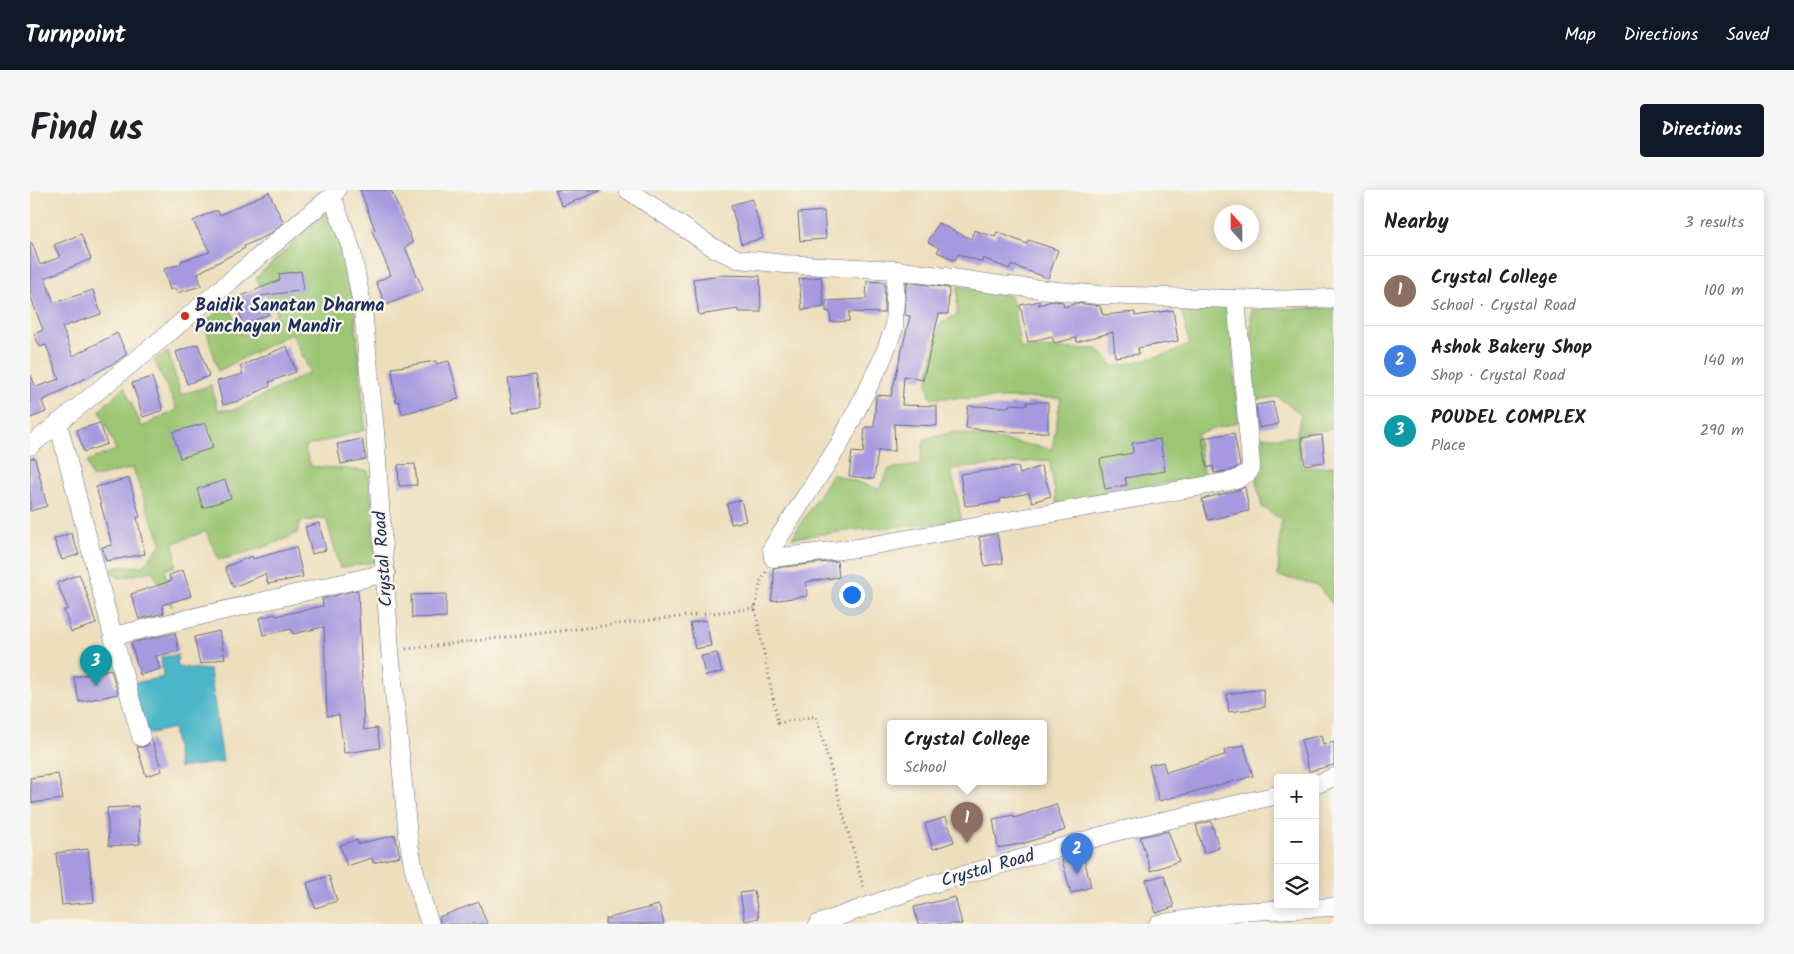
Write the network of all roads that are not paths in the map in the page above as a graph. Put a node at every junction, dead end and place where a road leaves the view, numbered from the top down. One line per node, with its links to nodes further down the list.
1 (628, 190): 3 (street)
2 (334, 193): 6 (street); 8 (street, Crystal Road)
3 (896, 270): 4 (street); 4 (street)
4 (1236, 298): 5 (street)
5 (1334, 298)
6 (58, 423): 7 (street); 9 (street)
7 (30, 446)
8 (386, 573): 9 (street); 15 (street, Crystal Road)
9 (114, 636): 10 (street)
10 (141, 737)
11 (1334, 777): 12 (street)
12 (1319, 783)
13 (1274, 796): 16 (street, Crystal Road)
14 (1334, 907): 17 (street)
15 (430, 924)
16 (818, 924)
17 (1158, 924)

